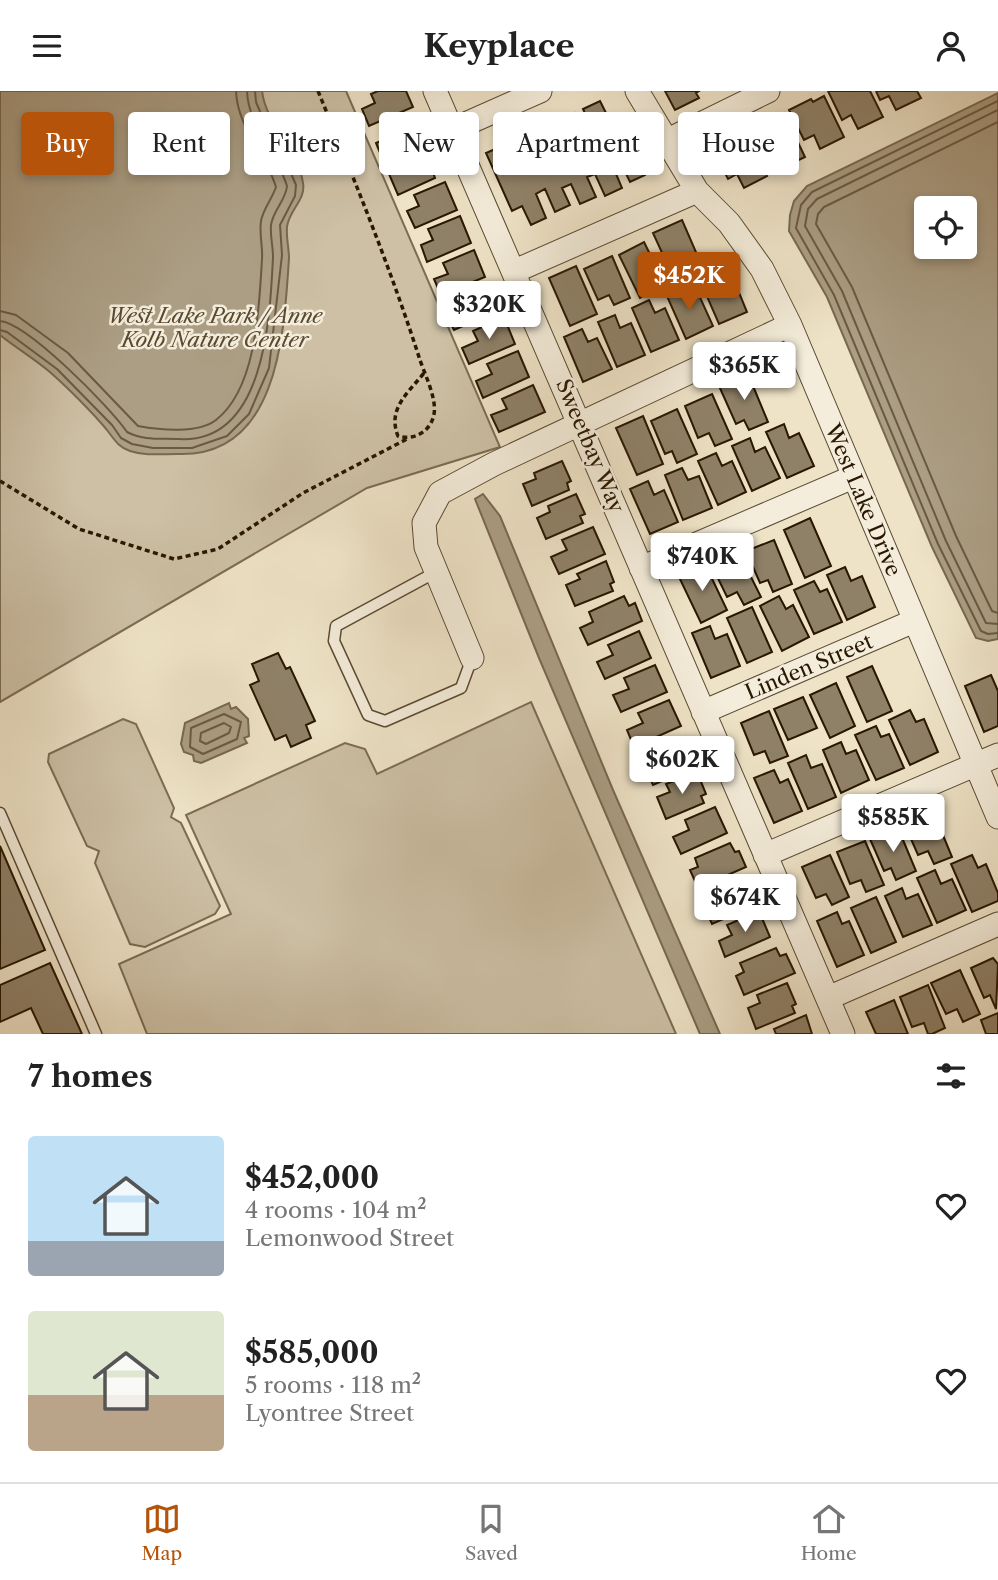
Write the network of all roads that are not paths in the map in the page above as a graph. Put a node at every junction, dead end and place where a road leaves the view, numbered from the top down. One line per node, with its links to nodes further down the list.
1 (435, 91): 5 (street, Sweetbay Way)
2 (540, 91): 6 (street)
3 (637, 91): 7 (street, West Lake Drive)
4 (768, 91): 7 (street)
5 (444, 112)
6 (479, 118)
7 (666, 141): 9 (street, West Lake Drive)
8 (472, 175): 10 (street, Sweetbay Way)
9 (697, 191): 10 (street); 11 (street, West Lake Drive)
10 (515, 271): 12 (street, Sweetbay Way)
11 (790, 325): 12 (street); 13 (street, West Lake Drive)
12 (580, 423): 14 (street, Sweetbay Way); 15 (street)
13 (853, 477): 14 (street); 16 (street, West Lake Drive)
14 (641, 568): 18 (street, Sweetbay Way)
15 (436, 572): 17 (street); 17 (lane)
16 (914, 621): 18 (street, Linden Street); 20 (street, West Lake Drive)
17 (472, 658)
18 (703, 712): 23 (street, Sweetbay Way)
19 (998, 755): 20 (street)
20 (975, 765): 22 (street, West Lake Drive); 23 (street)
21 (0, 813): 26 (lane)
22 (998, 817)
23 (765, 855): 25 (street, Sweetbay Way)
24 (998, 924): 25 (street)
25 (828, 998): 27 (street, Sweetbay Way)
26 (96, 1034)
27 (843, 1034)

